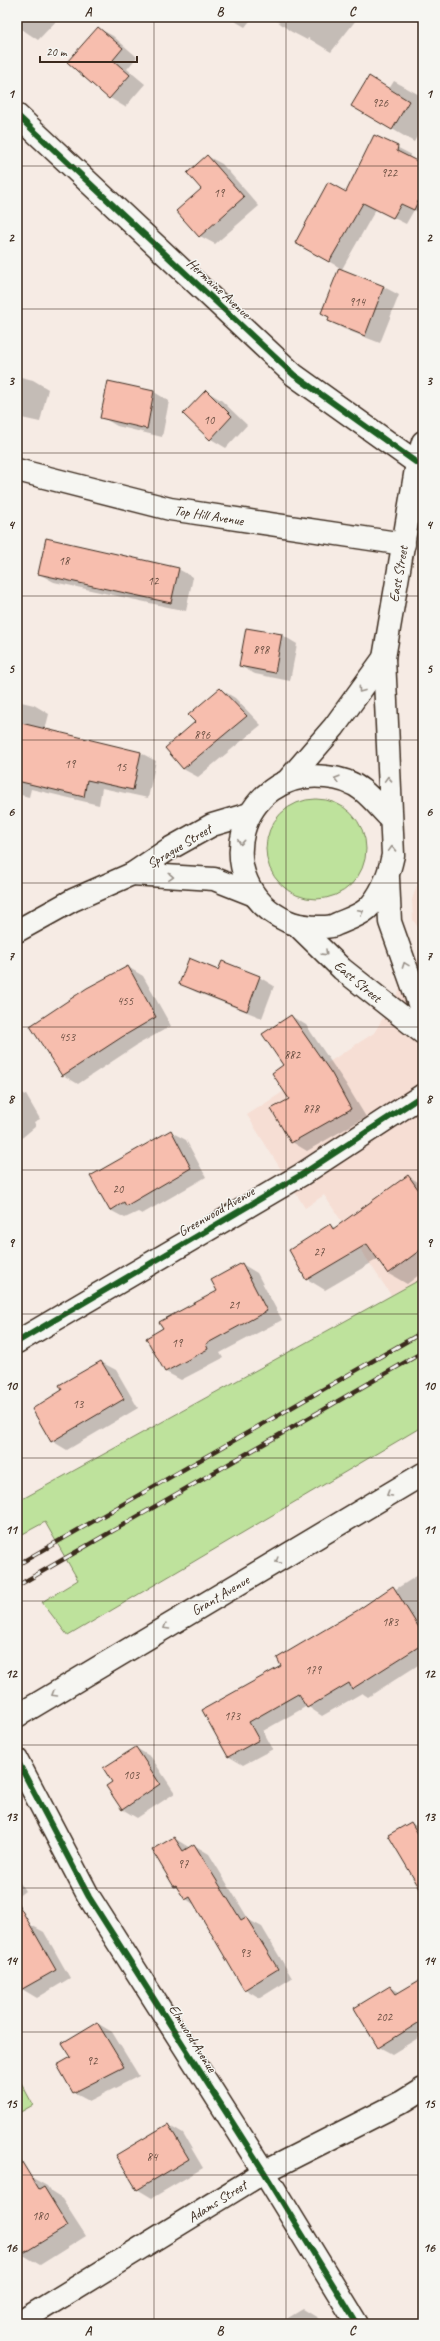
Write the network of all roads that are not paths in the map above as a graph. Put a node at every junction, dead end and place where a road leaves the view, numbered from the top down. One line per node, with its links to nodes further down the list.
1 (17, 115): 2 (street, Hermaine Avenue)
2 (420, 452): 4 (street, East Street)
3 (17, 470): 4 (street, Top Hill Avenue)
4 (404, 544): 5 (street, East Street)
5 (384, 658): 6 (street, East Street, one-way to 6); 8 (street, East Street, one-way to 5)
6 (288, 780): 7 (street); 8 (street, one-way to 6)
7 (249, 814): 9 (street, Sprague Street); 11 (street, one-way to 11)
8 (390, 818): 10 (street, East Street, one-way to 8)
9 (132, 874): 11 (street, Sprague Street, one-way to 11); 13 (street, Sprague Street)
10 (388, 878): 12 (street, one-way to 10); 14 (street, one-way to 10)
11 (252, 894): 12 (street)
12 (297, 926): 15 (street, East Street, one-way to 15)
13 (17, 931)
14 (423, 1015)
15 (423, 1033)
16 (423, 1095): 17 (street, Greenwood Avenue)
17 (17, 1342)
18 (423, 1474): 19 (street, Grant Avenue, one-way to 19)
19 (17, 1716)
20 (17, 1760): 22 (street, Elmwood Avenue)
21 (423, 2089): 22 (street, Adams Street)
22 (264, 2172): 23 (street, Adams Street); 24 (street, Elmwood Avenue)
23 (17, 2324)
24 (356, 2324)

